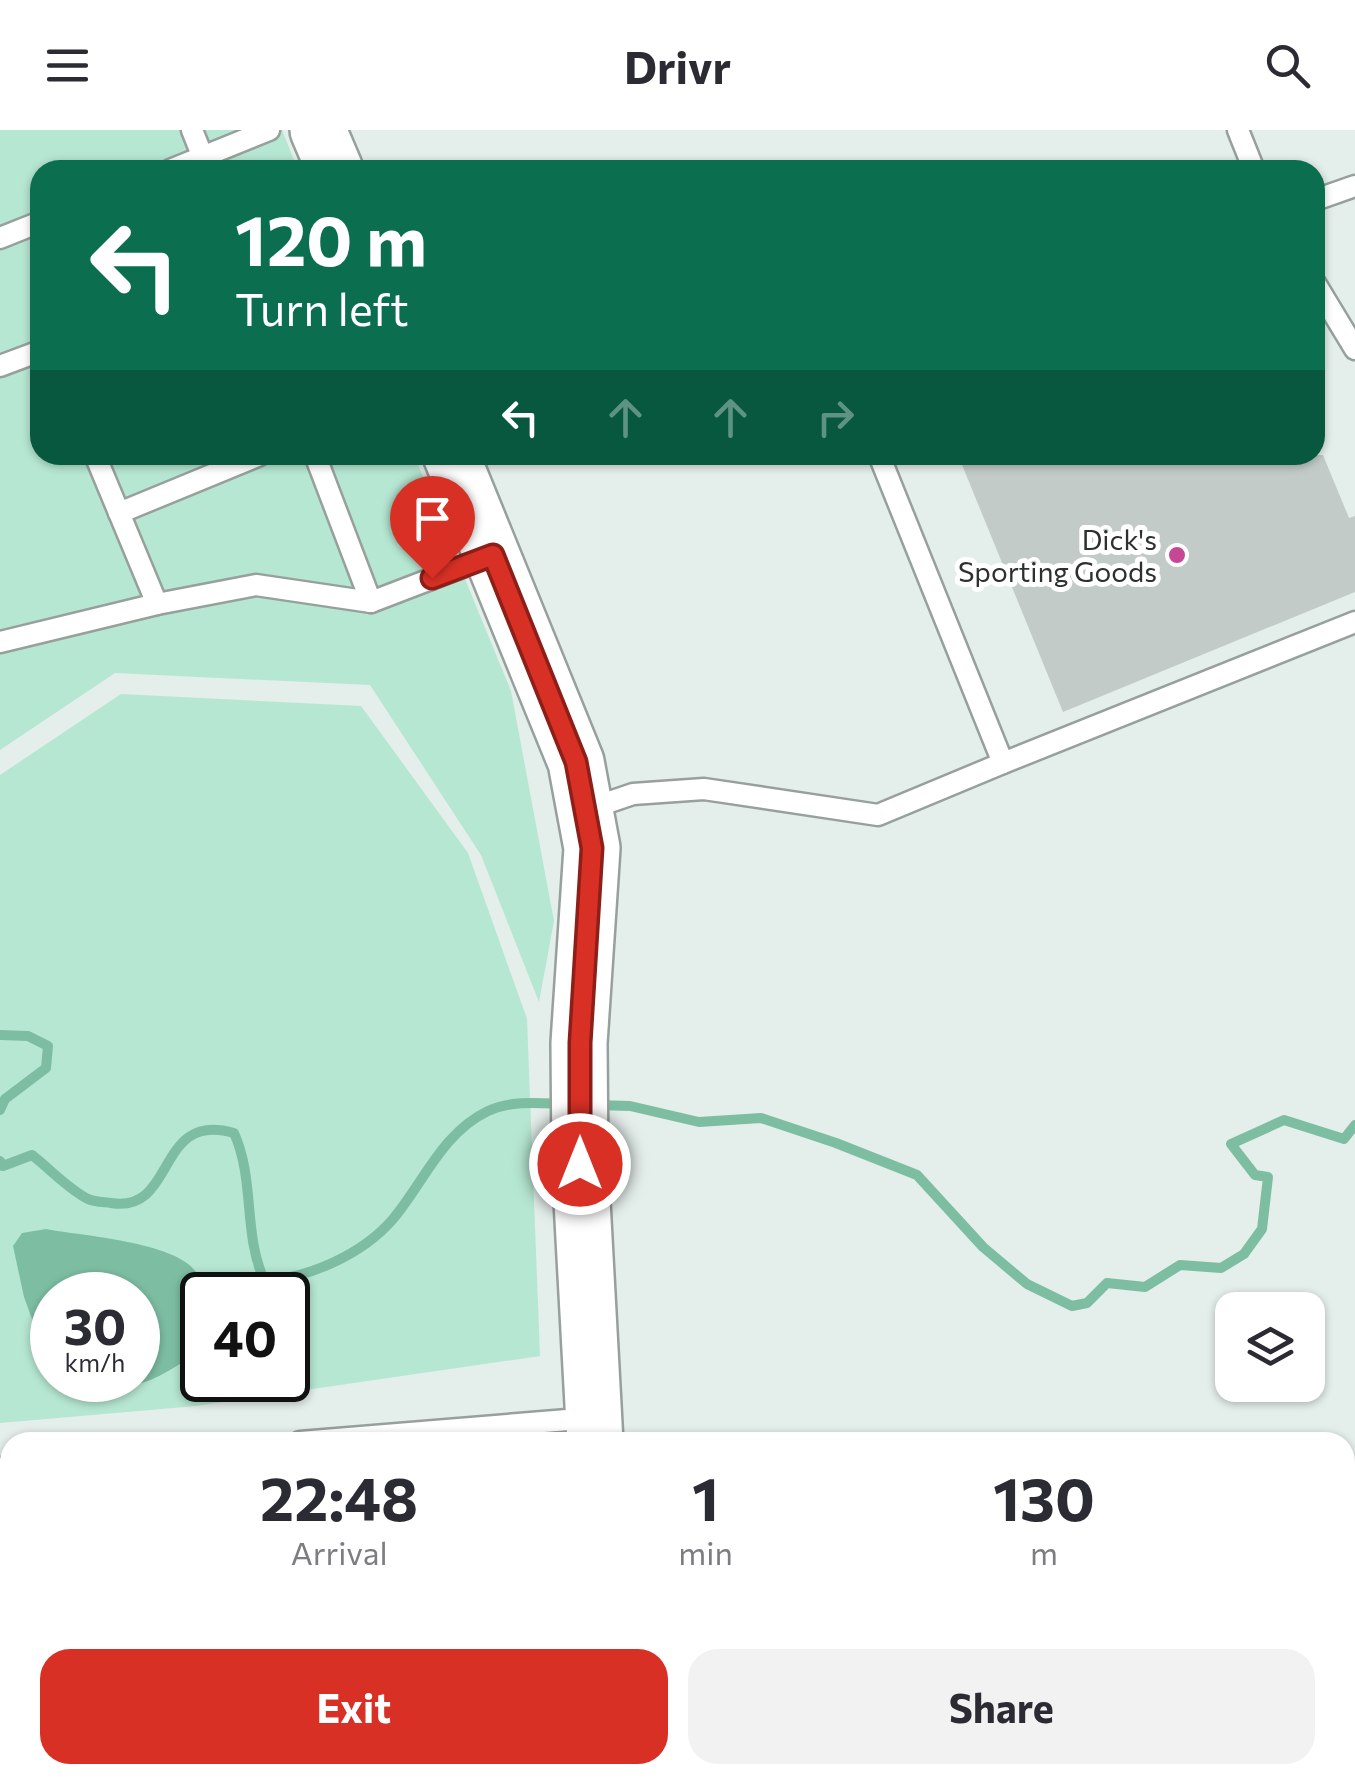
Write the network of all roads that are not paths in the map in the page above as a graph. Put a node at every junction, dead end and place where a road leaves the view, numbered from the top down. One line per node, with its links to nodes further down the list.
1 (192, 130): 5 (lane)
2 (269, 130): 6 (lane)
3 (318, 130): 7 (street)
4 (1238, 130): 8 (lane)
5 (204, 160)
6 (211, 160)
7 (331, 160)
8 (1250, 160)
9 (1355, 186): 10 (lane)
10 (1325, 196)
11 (30, 226): 12 (lane)
12 (0, 238)
13 (1325, 300): 14 (lane)
14 (1355, 349)
15 (30, 355): 16 (lane)
16 (0, 366)
17 (99, 465): 22 (lane)
18 (236, 465): 22 (lane)
19 (320, 465): 24 (lane)
20 (455, 465): 23 (street)
21 (883, 465): 28 (lane)
22 (119, 513): 25 (lane)
23 (493, 555): 24 (lane); 29 (street)
24 (371, 602): 25 (lane)
25 (157, 604): 27 (lane)
26 (1355, 622): 28 (lane)
27 (0, 642)
28 (1003, 763): 29 (lane)
29 (586, 810): 30 (street)
30 (595, 1430): 31 (lane)
31 (545, 1432)

